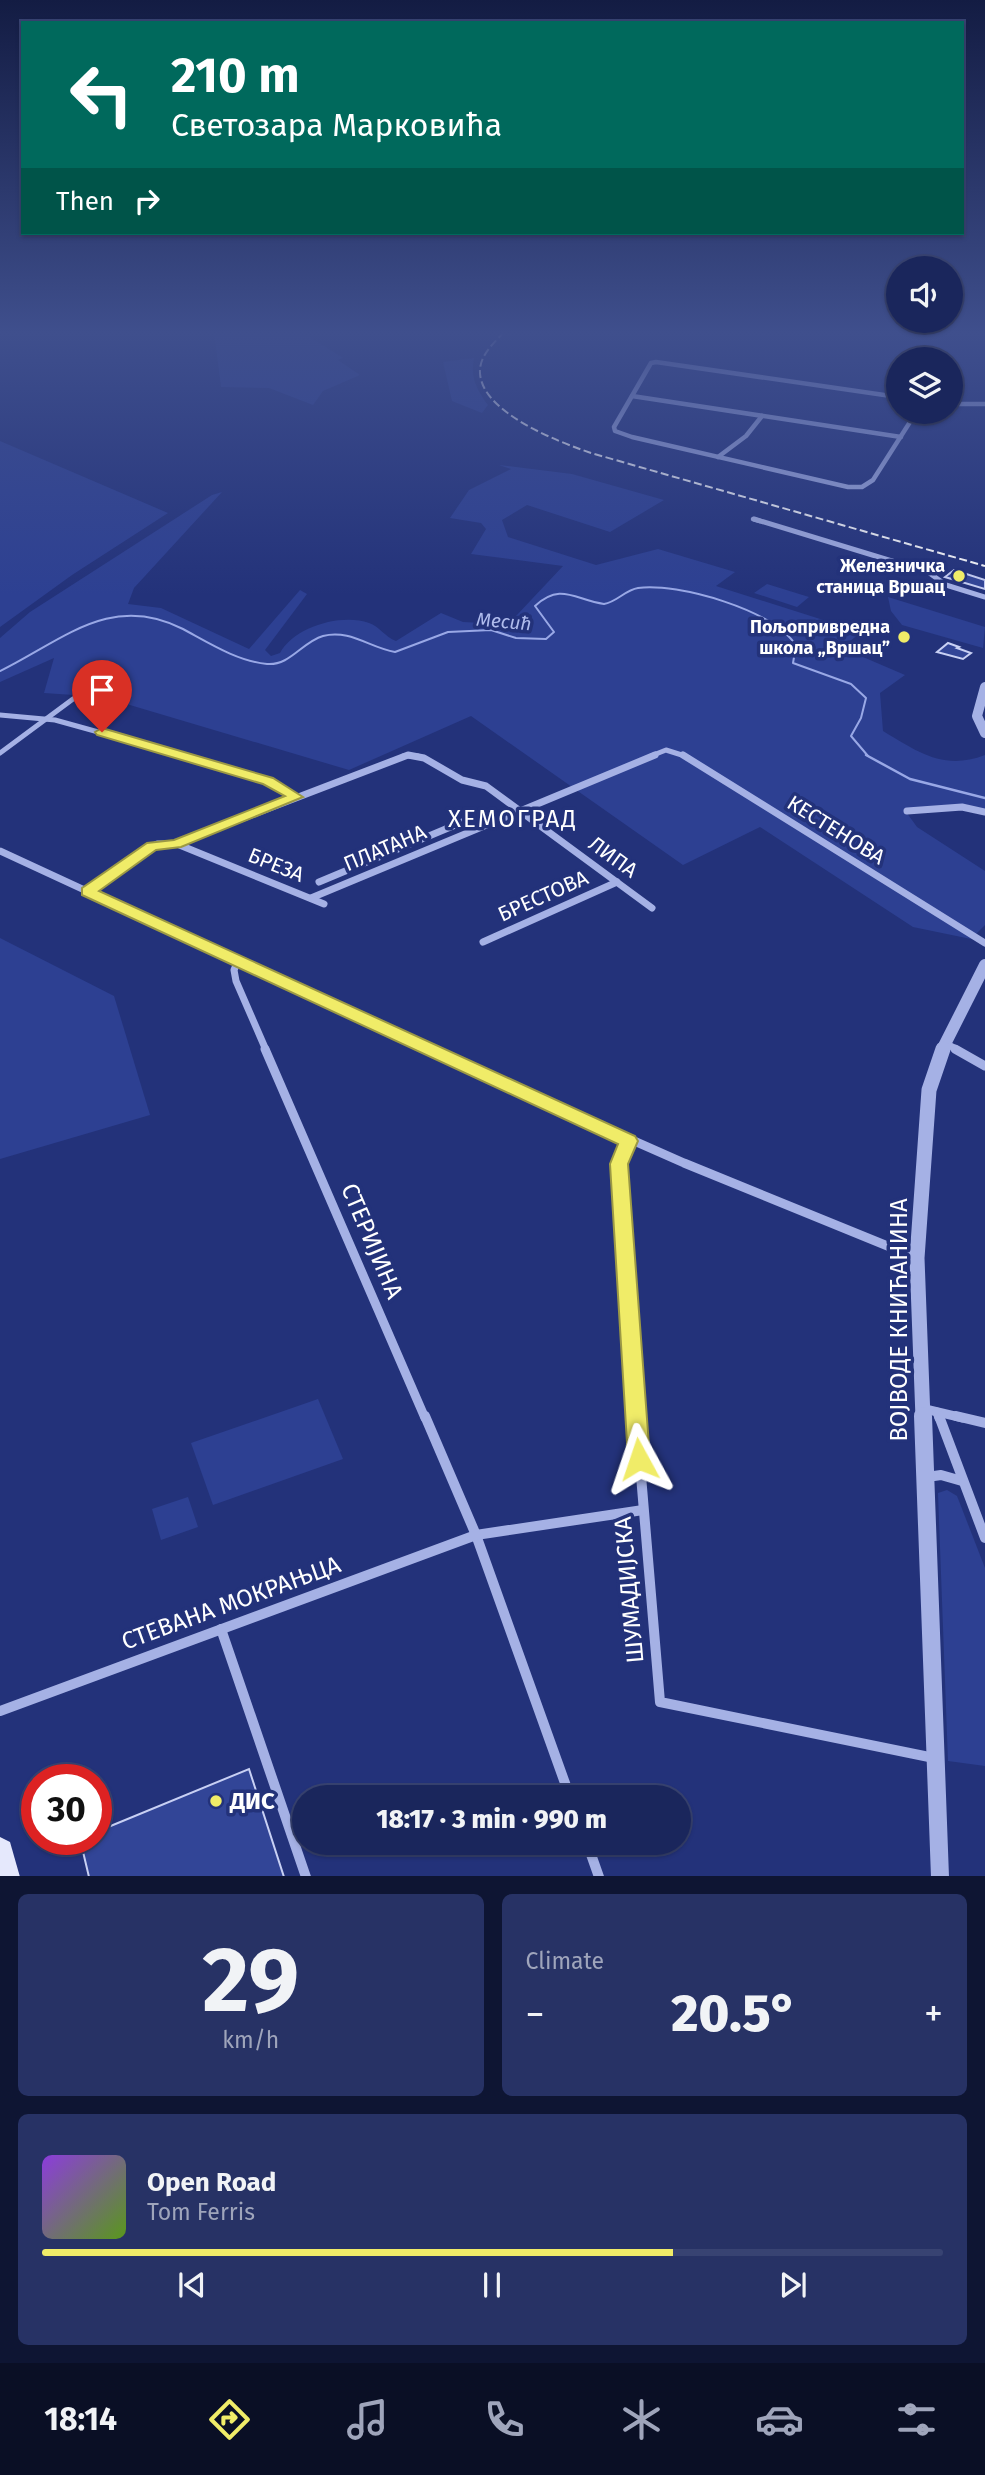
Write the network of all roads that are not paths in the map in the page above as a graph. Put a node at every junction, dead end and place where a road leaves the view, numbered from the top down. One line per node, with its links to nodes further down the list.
1 (618, 420): 6 (street)
2 (759, 420): 6 (street)
3 (785, 420): 5 (street)
4 (909, 424): 5 (street)
5 (901, 437): 6 (street)
6 (717, 457)
7 (753, 519): 8 (street)
8 (985, 597)
9 (985, 687): 11 (street)
10 (73, 699): 13 (street)
11 (982, 707): 14 (street)
12 (0, 715): 13 (street)
13 (47, 720): 16 (street); 17 (street)
14 (985, 733)
15 (666, 750): 18 (street, ПЛАТАНА); 33 (street, КЕСТЕНОВА)
16 (0, 753)
17 (296, 797): 18 (street, ЛИПА); 22 (street)
18 (519, 811): 25 (street, ПЛАТАНА); 27 (street, ЛИПА)
19 (907, 811): 20 (street)
20 (985, 812)
21 (472, 818): 24 (street)
22 (176, 844): 28 (street); 29 (street, БРЕЗА)
23 (0, 851): 28 (street)
24 (370, 861): 25 (street); 26 (street)
25 (380, 869): 29 (street, ПЛАТАНА)
26 (319, 882)
27 (617, 882): 31 (street, ЛИПА); 32 (street, БРЕСТОВА)
28 (88, 892): 34 (street)
29 (311, 898): 30 (street, БРЕЗА)
30 (324, 904)
31 (652, 908)
32 (483, 942)
33 (985, 943)
34 (237, 963): 38 (street); 45 (street, СТЕРИЈИНА)
35 (985, 965): 36 (street, ВОЈВОДЕ КНИЋАНИНА)
36 (946, 1043): 37 (street); 39 (street, ВОЈВОДЕ КНИЋАНИНА)
37 (985, 1066)
38 (629, 1141): 39 (street); 44 (street, ШУМАДИЈСКА)
39 (917, 1258): 40 (street, ВОЈВОДЕ КНИЋАНИНА)
40 (929, 1410): 41 (street); 42 (street, ВОЈВОДЕ КНИЋАНИНА); 43 (street, ВОЈВОДЕ КНИЋАНИНА)
41 (985, 1423)
42 (922, 1478): 43 (street); 49 (street, ВОЈВОДЕ КНИЋАНИНА)
43 (963, 1481): 46 (street, ВОЈВОДЕ КНИЋАНИНА)
44 (643, 1510): 45 (street); 49 (street, ШУМАДИЈСКА)
45 (476, 1535): 47 (street, СТЕВАНА МОКРАЊЦА); 50 (street, СТЕРИЈИНА)
46 (985, 1538)
47 (221, 1629): 48 (street, СТЕВАНА МОКРАЊЦА); 54 (street)
48 (0, 1711)
49 (934, 1758): 56 (street)
50 (566, 1785)
51 (0, 1852): 53 (main road)
52 (591, 1855): 55 (street)
53 (5, 1876)
54 (306, 1876)
55 (599, 1876)
56 (940, 1876)

